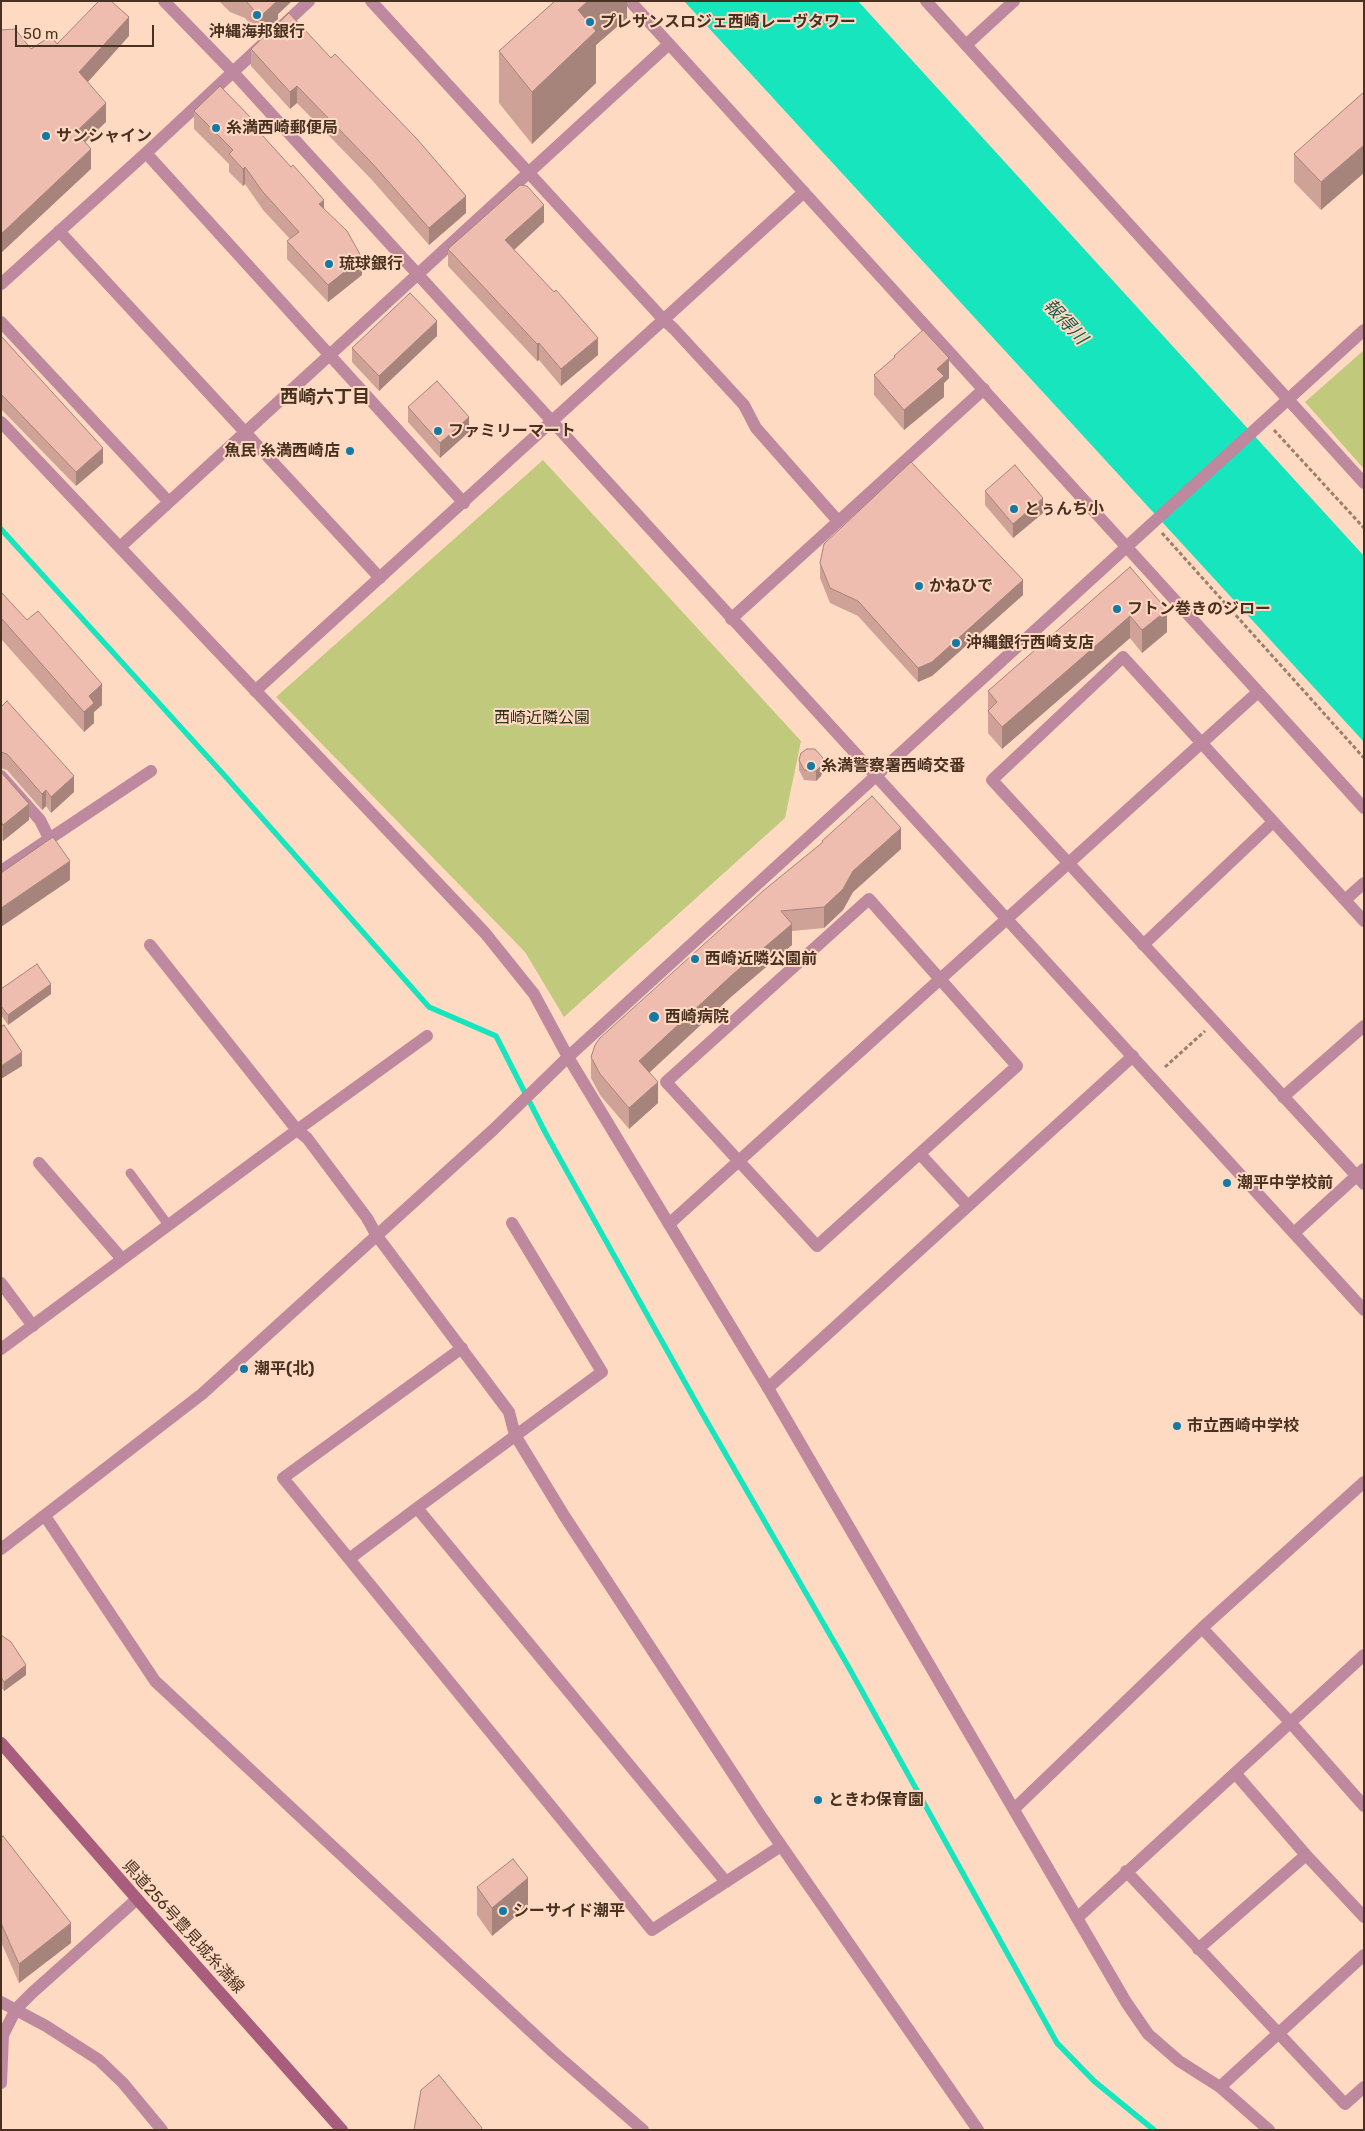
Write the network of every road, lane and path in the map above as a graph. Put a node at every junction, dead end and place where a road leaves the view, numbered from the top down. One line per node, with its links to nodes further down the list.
1 (164, 1): 9 (street)
2 (309, 1): 9 (street)
3 (371, 1): 11 (street)
4 (630, 1): 7 (street)
5 (926, 1): 8 (street)
6 (1014, 1): 8 (street)
7 (669, 44): 11 (street); 12 (street)
8 (966, 45): 21 (street)
9 (232, 71): 10 (street); 14 (street)
10 (146, 153): 13 (street); 19 (street)
11 (528, 173): 14 (street); 16 (street)
12 (804, 192): 16 (street); 20 (street)
13 (59, 231): 15 (street); 25 (street)
14 (417, 275): 19 (street); 24 (street)
15 (1, 284)
16 (662, 319): 24 (street); 29 (street)
17 (1, 322): 27 (street)
18 (1364, 330): 21 (street)
19 (329, 355): 25 (street); 28 (street)
20 (984, 390): 29 (street); 33 (street)
21 (1287, 400): 22 (street); 26 (street)
22 (1266, 420): 30 (street); 31 (path)
23 (1, 422): 32 (street)
24 (552, 422): 28 (street); 35 (street)
25 (246, 432): 27 (street); 34 (street)
26 (1364, 484)
27 (169, 502): 32 (street)
28 (464, 503): 34 (street)
29 (838, 521): 35 (street)
30 (1152, 522): 33 (street); 39 (path)
31 (1364, 528)
32 (120, 547): 36 (street)
33 (1126, 547): 37 (street); 42 (street)
34 (380, 578): 36 (street)
35 (732, 619): 42 (street)
36 (255, 691): 59 (street)
37 (1258, 692): 38 (street); 43 (street)
38 (1201, 743): 44 (street); 46 (street); 46 (street)
39 (1364, 758)
40 (151, 771): 45 (street)
41 (1, 776): 45 (street)
42 (877, 776): 50 (street); 59 (street)
43 (1364, 808)
44 (1273, 822): 49 (street); 53 (street)
45 (50, 838): 47 (street)
46 (1067, 864): 50 (street); 53 (street)
47 (1, 871)
48 (1364, 883): 49 (street)
49 (1344, 900): 51 (street)
50 (1007, 918): 54 (street); 58 (street)
51 (1364, 921)
52 (150, 945): 62 (street)
53 (1143, 945): 55 (street)
54 (940, 979): 63 (street); 64 (street); 64 (street)
55 (1214, 1022): 60 (path); 61 (street)
56 (1364, 1026): 61 (street)
57 (427, 1036): 62 (street)
58 (1132, 1056): 68 (street); 72 (street)
59 (568, 1057): 70 (street); 73 (street)
60 (1165, 1067)
61 (1283, 1097): 67 (street)
62 (297, 1130): 71 (street); 73 (street)
63 (920, 1154): 64 (street); 68 (street)
64 (740, 1160): 70 (street)
65 (39, 1163): 74 (street)
66 (130, 1173): 71 (lane)
67 (1361, 1176): 72 (street)
68 (968, 1206): 80 (street)
69 (512, 1223): 81 (street)
70 (668, 1224): 80 (street)
71 (169, 1226): 74 (street)
72 (1294, 1233): 76 (street)
73 (377, 1236): 78 (street); 84 (street)
74 (122, 1259): 77 (street)
75 (1, 1283): 77 (street)
76 (1364, 1310)
77 (33, 1326): 79 (street)
78 (462, 1348): 81 (street); 86 (street)
79 (1, 1349)
80 (768, 1388): 93 (street)
81 (515, 1435): 83 (street); 94 (street)
82 (1364, 1482): 87 (street)
83 (417, 1508): 86 (street); 97 (street)
84 (45, 1516): 85 (street); 111 (street)
85 (1, 1549)
86 (349, 1559): 97 (street)
87 (1202, 1628): 89 (street); 93 (street)
88 (1364, 1655): 89 (street)
89 (1290, 1722): 91 (street); 92 (street)
90 (1, 1744): 98 (main road, 県道256号豊見城糸満線)
91 (1235, 1773): 95 (street); 96 (street)
92 (1364, 1806)
93 (1014, 1809): 100 (street)
94 (781, 1846): 97 (street); 112 (street)
95 (1306, 1855): 99 (street); 101 (street)
96 (1126, 1872): 100 (street); 101 (street)
97 (726, 1882)
98 (137, 1899): 104 (street); 110 (main road, 県道256号豊見城糸満線)
99 (1364, 1917)
100 (1077, 1918): 107 (street)
101 (1198, 1949): 105 (street)
102 (1364, 1955): 105 (street)
103 (1, 2002): 104 (street)
104 (16, 2009): 106 (street); 109 (street)
105 (1278, 2034): 107 (street); 108 (street)
106 (1, 2083)
107 (1220, 2087): 113 (street)
108 (1364, 2087)
109 (162, 2130)
110 (342, 2130)
111 (643, 2130)
112 (978, 2130)
113 (1269, 2130)

